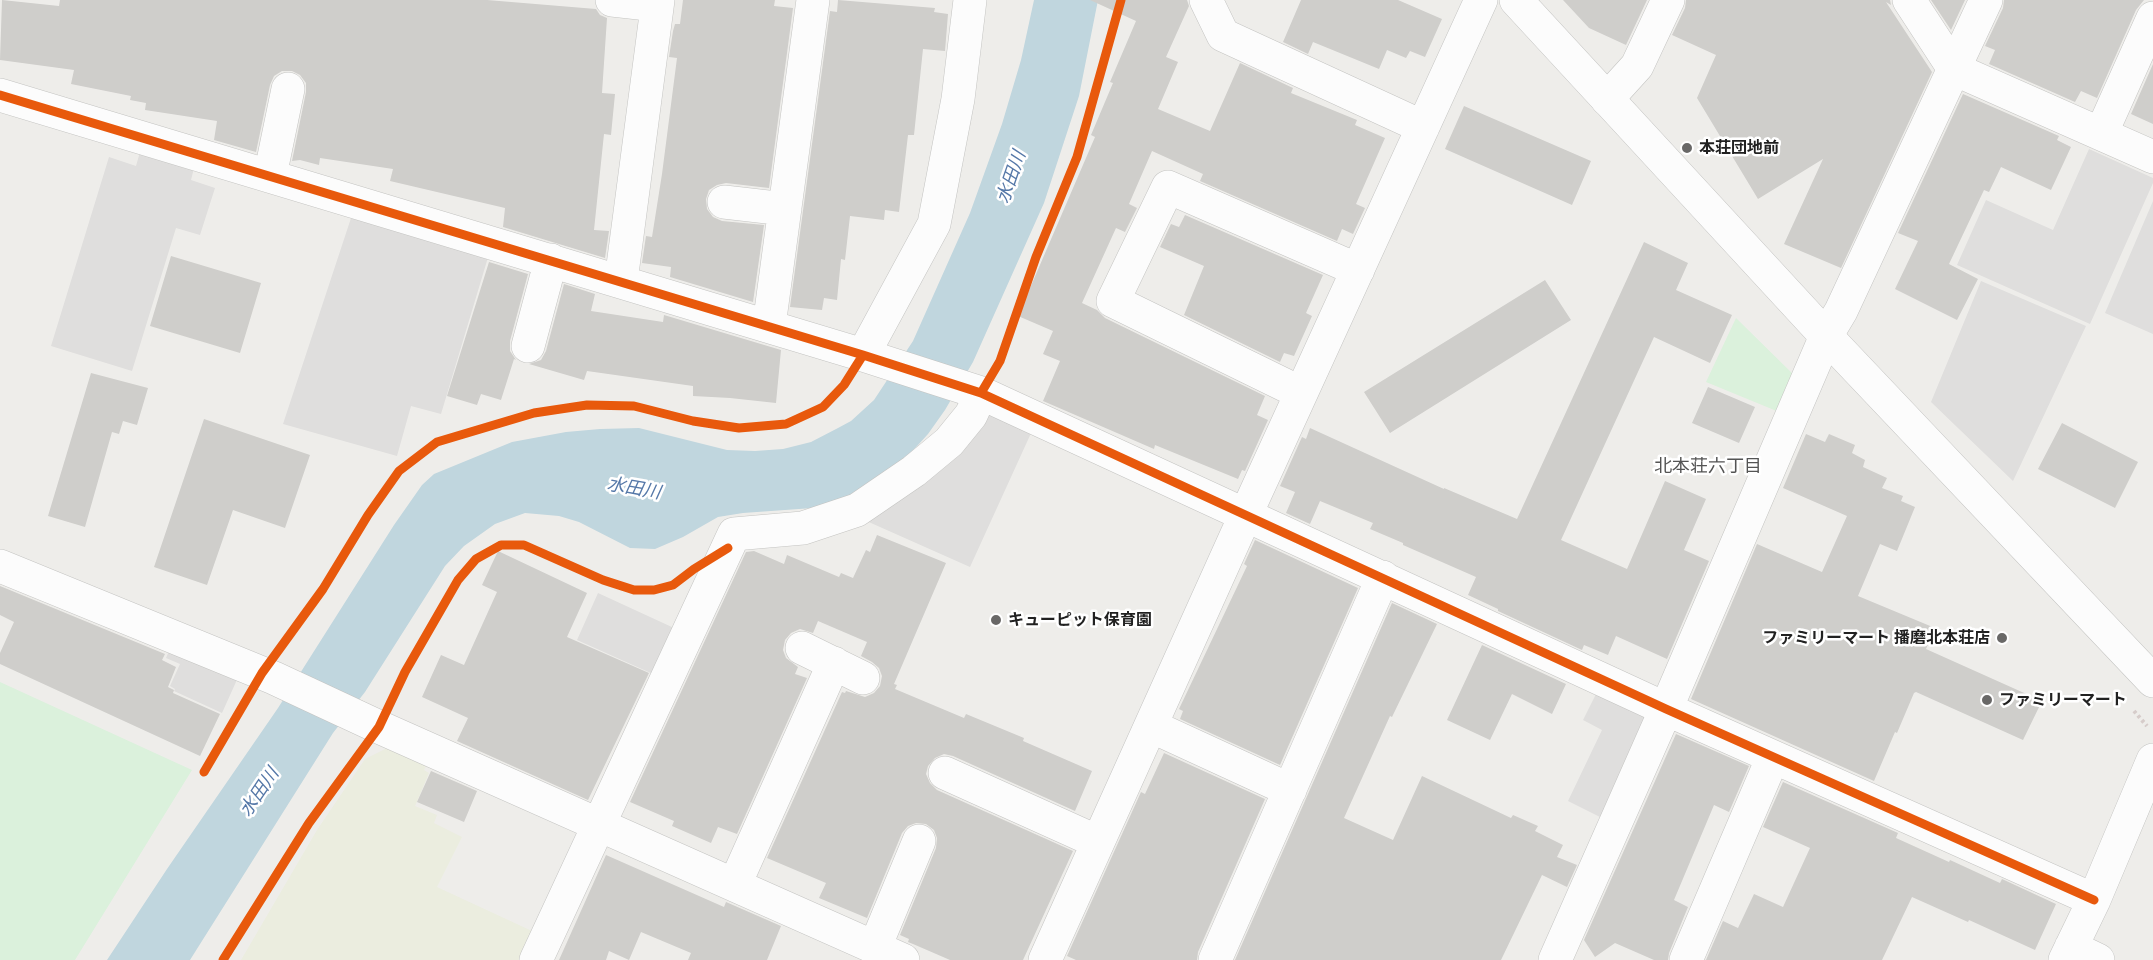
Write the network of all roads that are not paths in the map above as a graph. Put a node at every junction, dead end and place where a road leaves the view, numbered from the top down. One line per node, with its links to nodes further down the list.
1 (612, 0): 10 (street)
2 (813, 0): 21 (street)
3 (970, 0): 28 (street)
4 (1206, 0): 16 (street)
5 (1481, 0): 16 (street)
6 (1516, 0): 15 (street)
7 (1668, 0): 15 (street)
8 (1909, 0): 12 (street)
9 (1986, 0): 12 (street)
10 (657, 3): 24 (street)
11 (2153, 18): 17 (street)
12 (1954, 69): 17 (street); 26 (street)
13 (288, 89): 19 (street)
14 (0, 95): 19 (street)
15 (1607, 99): 26 (street)
16 (1423, 127): 23 (street)
17 (2101, 134): 18 (street)
18 (2153, 157)
19 (270, 176): 22 (street)
20 (724, 202): 21 (street)
21 (785, 209): 25 (street)
22 (551, 260): 24 (street); 27 (street)
23 (1358, 270): 30 (street); 30 (street)
24 (621, 281): 25 (street)
25 (769, 326): 28 (street)
26 (1826, 336): 37 (street); 38 (street)
27 (528, 346)
28 (863, 355): 29 (street)
29 (981, 393): 31 (street); 44 (street)
30 (1301, 393): 31 (street)
31 (1246, 514): 33 (street); 39 (street)
32 (0, 566): 44 (street)
33 (1383, 577): 38 (street); 43 (street)
34 (802, 648): 35 (street)
35 (834, 663): 36 (street); 47 (street)
36 (863, 678)
37 (2153, 681)
38 (1666, 709): 40 (street); 51 (street)
39 (1150, 726): 43 (street); 46 (street)
40 (1773, 757): 48 (street); 55 (street)
41 (2153, 760): 48 (street)
42 (945, 773): 46 (street)
43 (1290, 790): 54 (street)
44 (598, 825): 47 (street); 52 (street)
45 (919, 841): 49 (street)
46 (1098, 842): 53 (street)
47 (735, 884): 49 (street)
48 (2094, 900): 50 (street)
49 (889, 954)
50 (2078, 956)
51 (1563, 957)
52 (536, 960)
53 (1045, 960)
54 (1215, 960)
55 (1686, 960)

